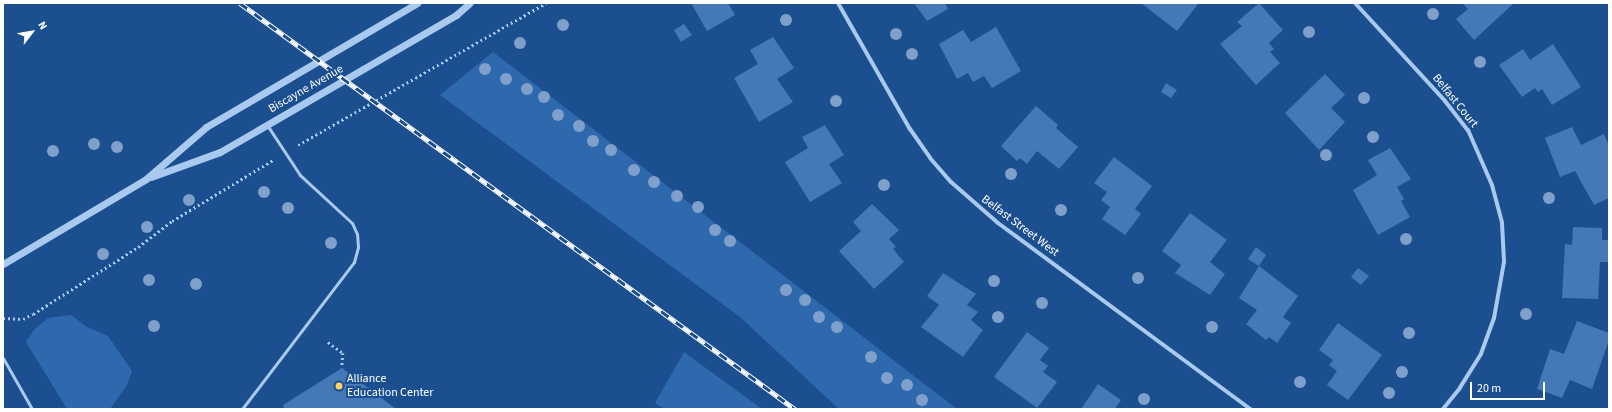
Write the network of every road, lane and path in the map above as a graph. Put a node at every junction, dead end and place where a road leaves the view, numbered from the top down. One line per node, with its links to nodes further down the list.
1 (417, 3): 6 (street, Biscayne Avenue)
2 (470, 3): 5 (street, Biscayne Avenue)
3 (838, 3): 13 (street, Belfast Street West)
4 (1355, 3): 14 (street, Belfast Court)
5 (267, 124): 6 (street, Biscayne Avenue); 12 (lane)
6 (146, 179): 7 (street, Biscayne Avenue)
7 (3, 264)
8 (328, 342): 10 (path)
9 (3, 358): 11 (lane)
10 (342, 368)
11 (32, 409)
12 (242, 409)
13 (1250, 409)
14 (1443, 409)

